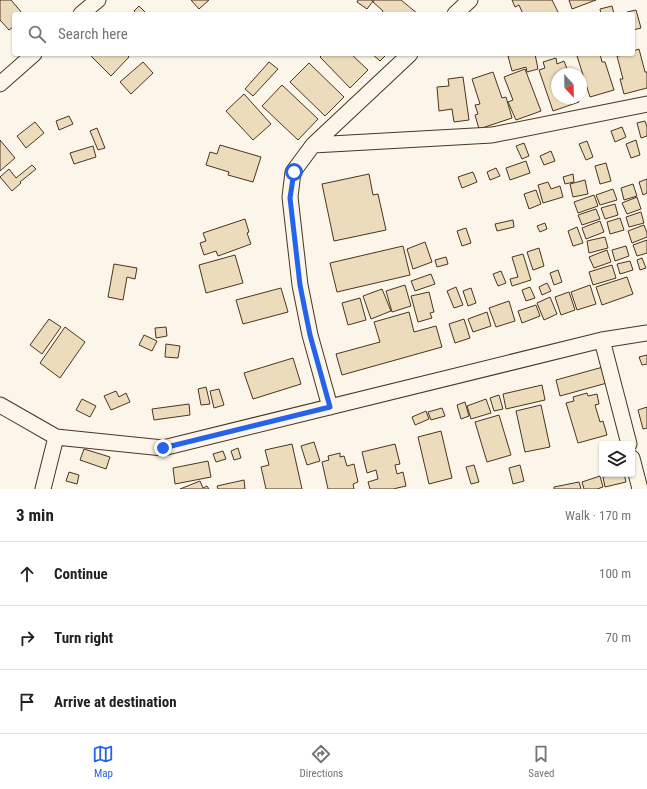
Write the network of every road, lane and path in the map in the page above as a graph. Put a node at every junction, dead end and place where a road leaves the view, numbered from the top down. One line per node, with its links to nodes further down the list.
1 (98, 0): 3 (street)
2 (470, 0): 4 (street)
3 (83, 12)
4 (457, 12)
5 (32, 56): 7 (street)
6 (408, 56): 9 (street)
7 (0, 84)
8 (647, 104): 9 (street)
9 (313, 145): 13 (street)
10 (647, 333): 11 (street)
11 (602, 340): 13 (street); 15 (street)
12 (0, 405): 14 (street)
13 (330, 407): 14 (street)
14 (56, 437): 17 (street)
15 (628, 441)
16 (635, 470): 18 (street)
17 (43, 489)
18 (640, 489)

